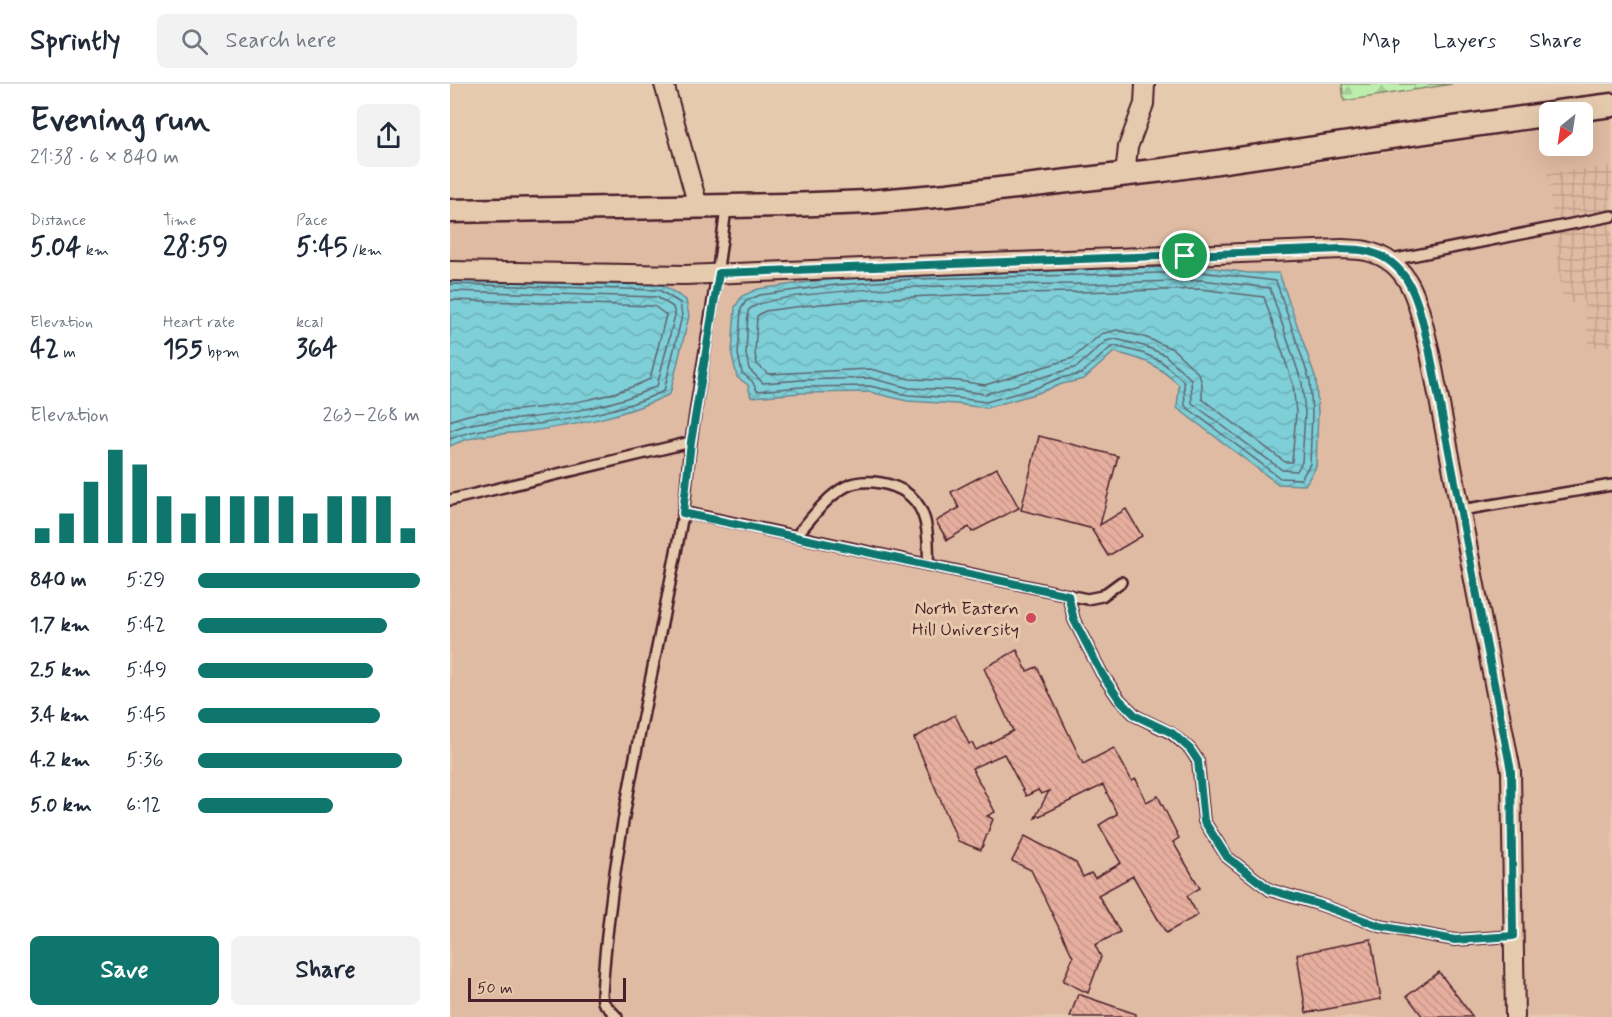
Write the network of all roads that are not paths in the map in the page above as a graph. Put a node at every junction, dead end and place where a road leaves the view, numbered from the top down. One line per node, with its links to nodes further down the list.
1 (664, 84): 7 (street)
2 (1145, 84): 6 (street)
3 (1612, 105): 4 (street)
4 (1593, 107)
5 (1539, 116): 6 (street)
6 (1125, 175): 8 (street)
7 (698, 206): 8 (street); 9 (street)
8 (726, 206): 13 (lane)
9 (450, 211)
10 (1612, 216): 11 (lane)
11 (1390, 260): 13 (street); 17 (street)
12 (450, 271): 13 (street)
13 (719, 273): 14 (lane)
14 (691, 442): 16 (lane); 18 (lane)
15 (1612, 485): 17 (lane)
16 (450, 501)
17 (1461, 510): 23 (street)
18 (683, 513): 19 (lane); 24 (lane)
19 (796, 536): 20 (lane); 20 (lane)
20 (928, 565): 22 (lane)
21 (1121, 582): 22 (lane)
22 (1068, 595): 23 (lane)
23 (1513, 936): 27 (street)
24 (603, 1002): 25 (lane); 26 (lane)
25 (601, 1017)
26 (617, 1017)
27 (1515, 1017)

